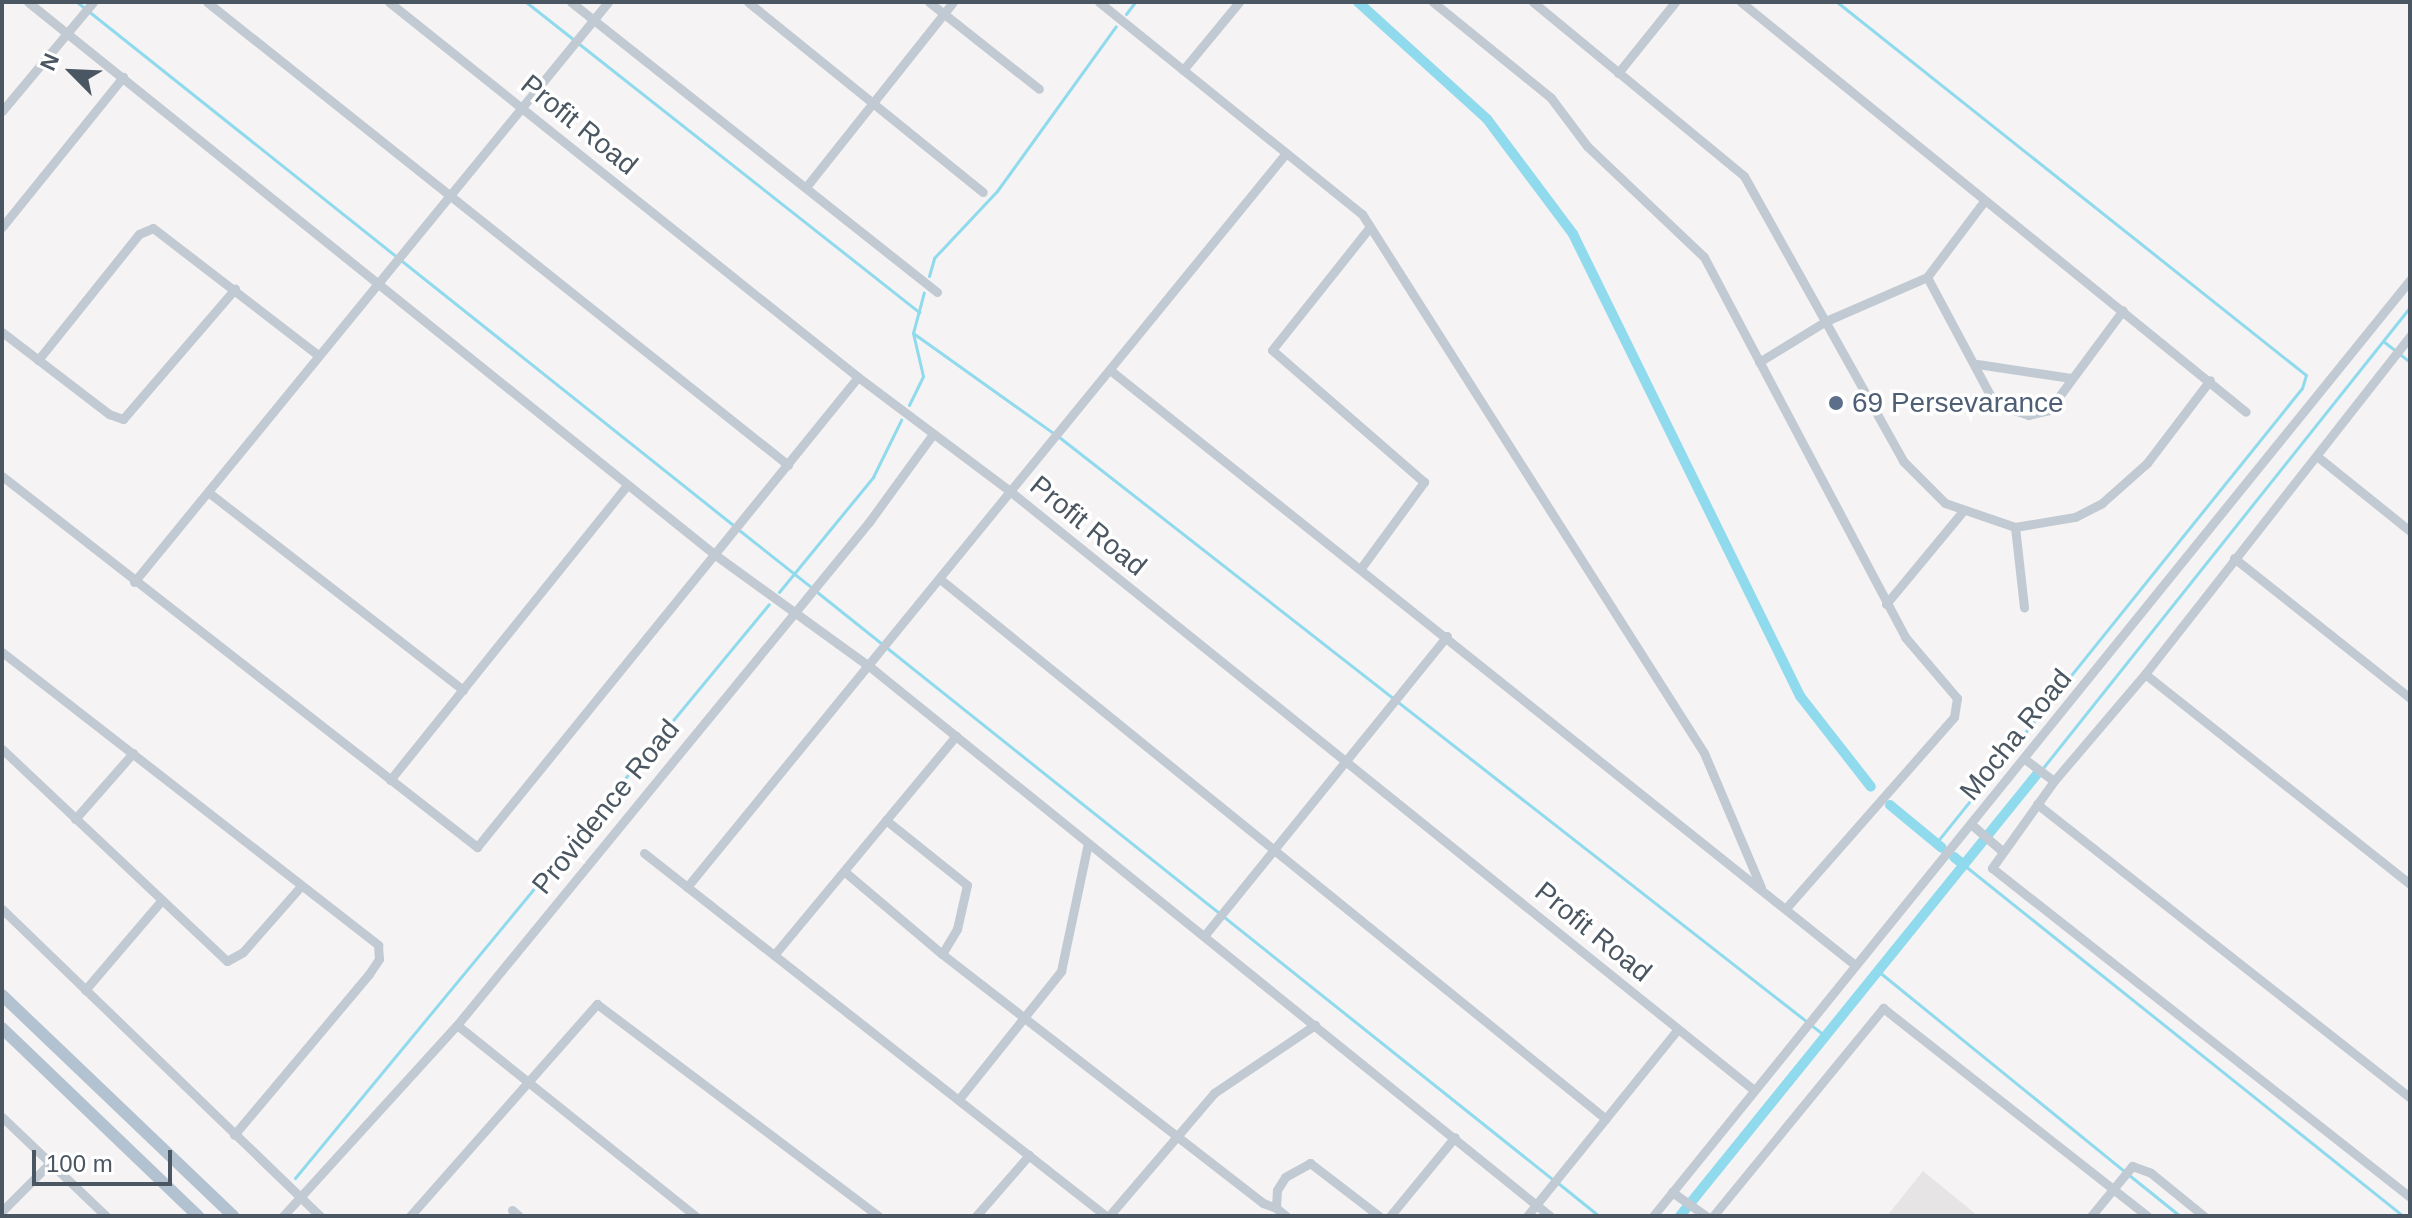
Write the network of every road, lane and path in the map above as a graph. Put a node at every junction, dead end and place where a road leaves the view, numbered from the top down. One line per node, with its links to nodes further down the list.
1 (28, 2): 18 (street)
2 (93, 2): 18 (street)
3 (207, 2): 29 (street)
4 (389, 2): 24 (street, Profit Road)
5 (571, 2): 17 (street)
6 (608, 2): 17 (street)
7 (748, 2): 23 (street)
8 (929, 2): 16 (street)
9 (953, 2): 16 (street)
10 (1099, 2): 19 (street)
11 (1239, 2): 19 (street)
12 (1433, 2): 45 (street)
13 (1533, 2): 20 (street)
14 (1675, 2): 20 (street)
15 (1741, 2): 30 (street)
16 (944, 14): 22 (street); 23 (street)
17 (593, 20): 24 (street); 27 (street)
18 (68, 33): 21 (street); 25 (street)
19 (1183, 70): 26 (street)
20 (1618, 73): 39 (street)
21 (123, 77): 31 (street); 35 (street)
22 (1039, 89)
23 (872, 104): 27 (street); 28 (street)
24 (521, 107): 29 (street); 48 (street, Profit Road)
25 (2, 111)
26 (1286, 153): 32 (street); 47 (street)
27 (806, 187): 37 (street)
28 (983, 192)
29 (448, 196): 35 (street); 54 (street)
30 (1985, 200): 33 (street); 38 (street)
31 (2, 227)
32 (1370, 227): 64 (street); 95 (street)
33 (1927, 277): 39 (street); 46 (street)
34 (2410, 280): 79 (street, Mocha Road)
35 (377, 282): 43 (street); 56 (street)
36 (235, 289): 43 (street); 44 (street); 44 (street)
37 (937, 292)
38 (2123, 310): 49 (street); 50 (street)
39 (1826, 321): 45 (street); 59 (street)
40 (2, 332): 44 (street)
41 (2410, 336): 42 (street)
42 (2406, 349): 53 (street)
43 (318, 355): 57 (street)
44 (38, 360)
45 (1759, 362): 67 (street)
46 (1977, 364): 49 (street); 49 (street)
47 (1110, 370): 58 (street); 64 (street)
48 (858, 377): 52 (street, Profit Road); 54 (street)
49 (2071, 378)
50 (2210, 380): 51 (street); 60 (street)
51 (2246, 412)
52 (933, 434): 58 (street, Profit Road); 69 (street, Providence Road)
53 (2318, 457): 61 (street); 63 (street)
54 (788, 465): 62 (street)
55 (2, 476): 66 (street)
56 (627, 485): 62 (street); 74 (street)
57 (208, 492): 66 (street); 74 (street)
58 (1011, 492): 65 (street); 80 (street, Profit Road)
59 (1962, 512): 60 (street); 67 (street)
60 (2015, 527): 68 (street)
61 (2410, 531)
62 (714, 554): 69 (street); 81 (street)
63 (2234, 558): 73 (street); 75 (street)
64 (1361, 568): 70 (street)
65 (940, 579): 72 (street); 88 (street)
66 (134, 582): 81 (street)
67 (1886, 604): 97 (street)
68 (2024, 607)
69 (793, 612): 72 (street); 106 (street, Providence Road)
70 (1447, 636): 80 (street); 95 (street)
71 (2, 652): 78 (street)
72 (869, 666): 76 (street); 94 (street)
73 (2145, 674): 82 (street); 92 (street)
74 (463, 690): 81 (street)
75 (2410, 698)
76 (956, 736): 85 (street); 87 (street)
77 (2, 749): 84 (street)
78 (133, 753): 84 (street); 93 (street)
79 (2026, 760): 82 (street); 86 (street, Mocha Road)
80 (1347, 762): 88 (street); 109 (street, Profit Road)
81 (390, 780)
82 (2054, 781): 83 (street)
83 (2037, 804): 89 (street); 112 (street)
84 (75, 819): 96 (street)
85 (886, 820): 91 (street); 100 (street)
86 (1975, 827): 89 (street); 102 (street, Mocha Road)
87 (1088, 843): 99 (street); 105 (street)
88 (1275, 849): 99 (street); 115 (street)
89 (2001, 850): 123 (street)
90 (644, 853): 94 (street)
91 (845, 872): 100 (street); 101 (street)
92 (2410, 884)
93 (301, 886): 96 (street); 116 (street)
94 (687, 887): 101 (street)
95 (1761, 887): 97 (street)
96 (161, 901): 103 (street)
97 (1786, 908): 102 (street)
98 (2, 909): 103 (street)
99 (1204, 936): 107 (street)
100 (942, 954): 105 (street)
101 (774, 955): 113 (street)
102 (1855, 965): 111 (street, Mocha Road)
103 (85, 990): 116 (street)
104 (2, 995): 132 (main road)
105 (1026, 1017): 113 (street); 117 (street)
106 (457, 1025): 110 (street); 124 (street, Providence Road)
107 (1315, 1025): 117 (street); 118 (street)
108 (2, 1028): 131 (main road)
109 (1678, 1029): 111 (street, Profit Road); 115 (street)
110 (526, 1085): 128 (street); 136 (street); 137 (street)
111 (1754, 1090): 122 (street, Mocha Road)
112 (2410, 1098)
113 (959, 1099): 119 (street)
114 (2, 1117): 120 (street)
115 (1606, 1119): 125 (street)
116 (234, 1135): 124 (street)
117 (1175, 1135): 126 (street); 139 (street)
118 (1455, 1137): 125 (street); 142 (street)
119 (1029, 1155): 138 (street); 139 (street)
120 (50, 1163): 127 (street); 130 (street)
121 (2112, 1189): 146 (street); 147 (street); 148 (street); 149 (street)
122 (1676, 1195): 129 (street); 145 (street, Mocha Road)
123 (2410, 1197)
124 (301, 1198): 133 (street, Providence Road); 134 (street, Providence Road); 135 (street)
125 (1536, 1205): 143 (street); 144 (street)
126 (1276, 1208): 140 (street); 141 (street)
127 (2, 1211)
128 (689, 1214)
129 (1703, 1214)
130 (106, 1216)
131 (198, 1216)
132 (233, 1216)
133 (283, 1216)
134 (289, 1216)
135 (320, 1216)
136 (410, 1216)
137 (878, 1216)
138 (976, 1216)
139 (1108, 1216)
140 (1286, 1216)
141 (1379, 1216)
142 (1390, 1216)
143 (1527, 1216)
144 (1550, 1216)
145 (1653, 1216)
146 (1713, 1216)
147 (2091, 1216)
148 (2147, 1216)
149 (2204, 1216)

